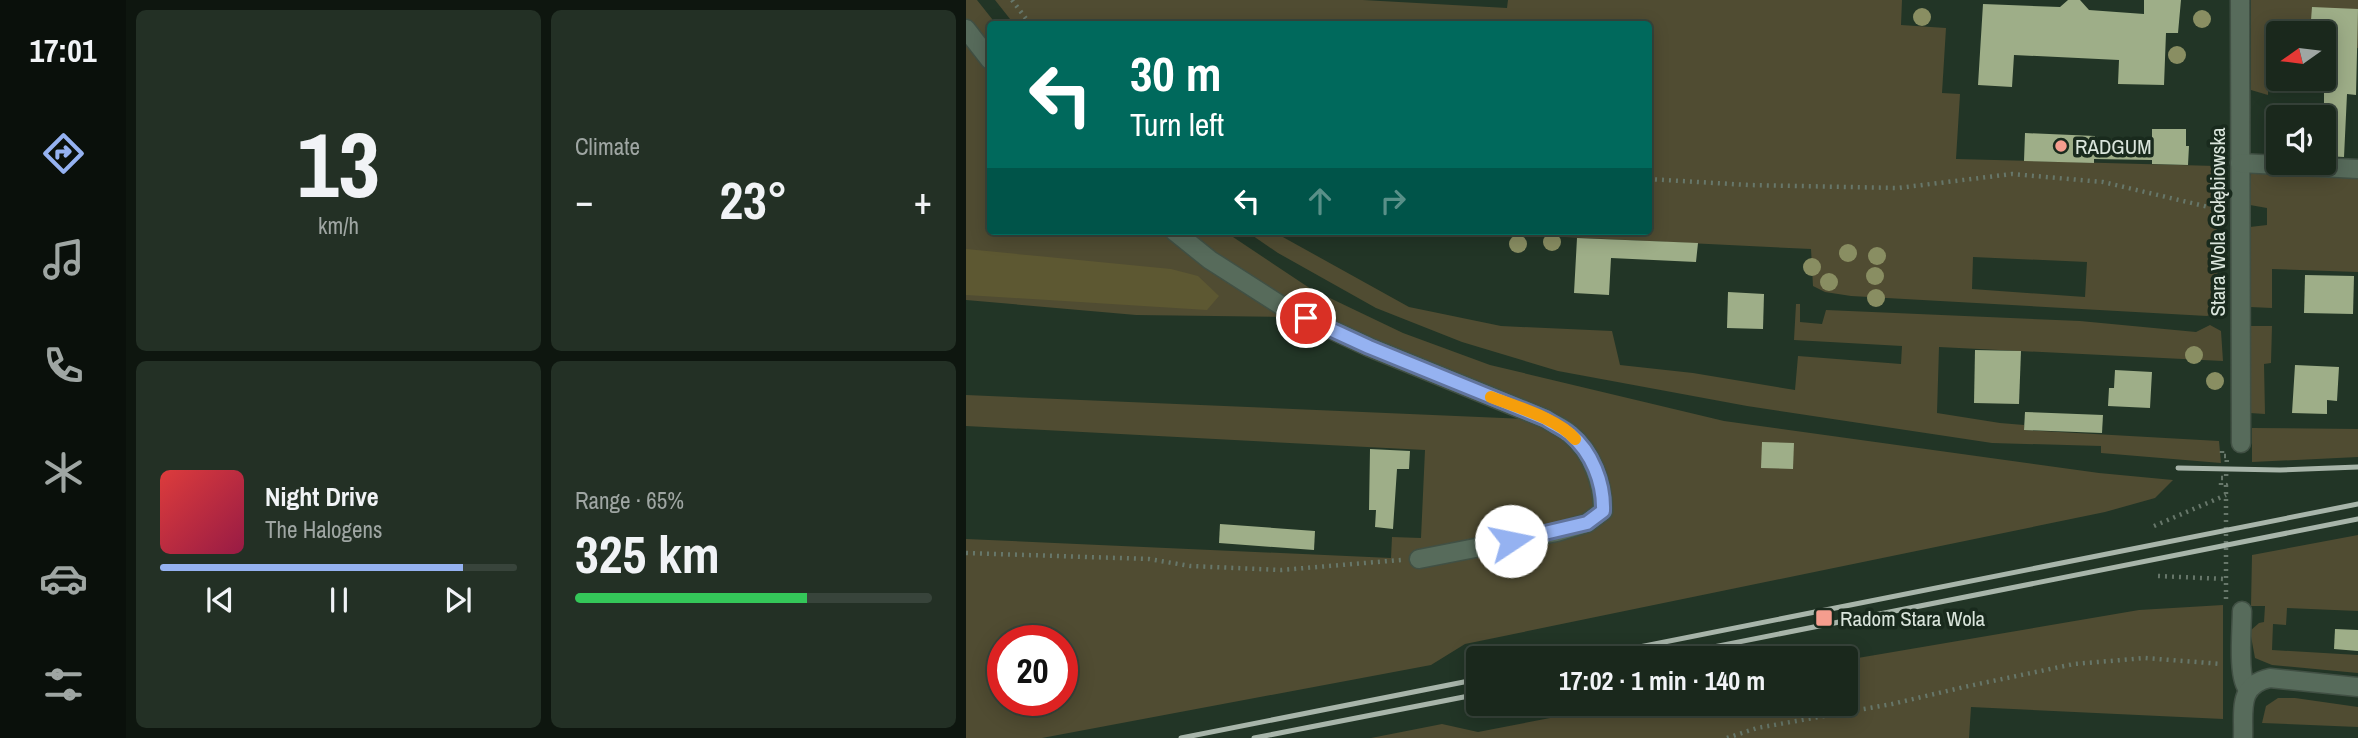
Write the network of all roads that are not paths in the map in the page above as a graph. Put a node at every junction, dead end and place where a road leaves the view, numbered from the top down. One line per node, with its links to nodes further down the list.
1 (2240, 0): 4 (street, Stara Wola Gołębiowska)
2 (966, 29): 3 (street)
3 (987, 56)
4 (2240, 163): 5 (street); 7 (street, Stara Wola Gołębiowska)
5 (2358, 169)
6 (1179, 235): 8 (street)
7 (2241, 443)
8 (1419, 559)
9 (2242, 611): 11 (street)
10 (2358, 687): 11 (street)
11 (2248, 689): 12 (street)
12 (2243, 738)

